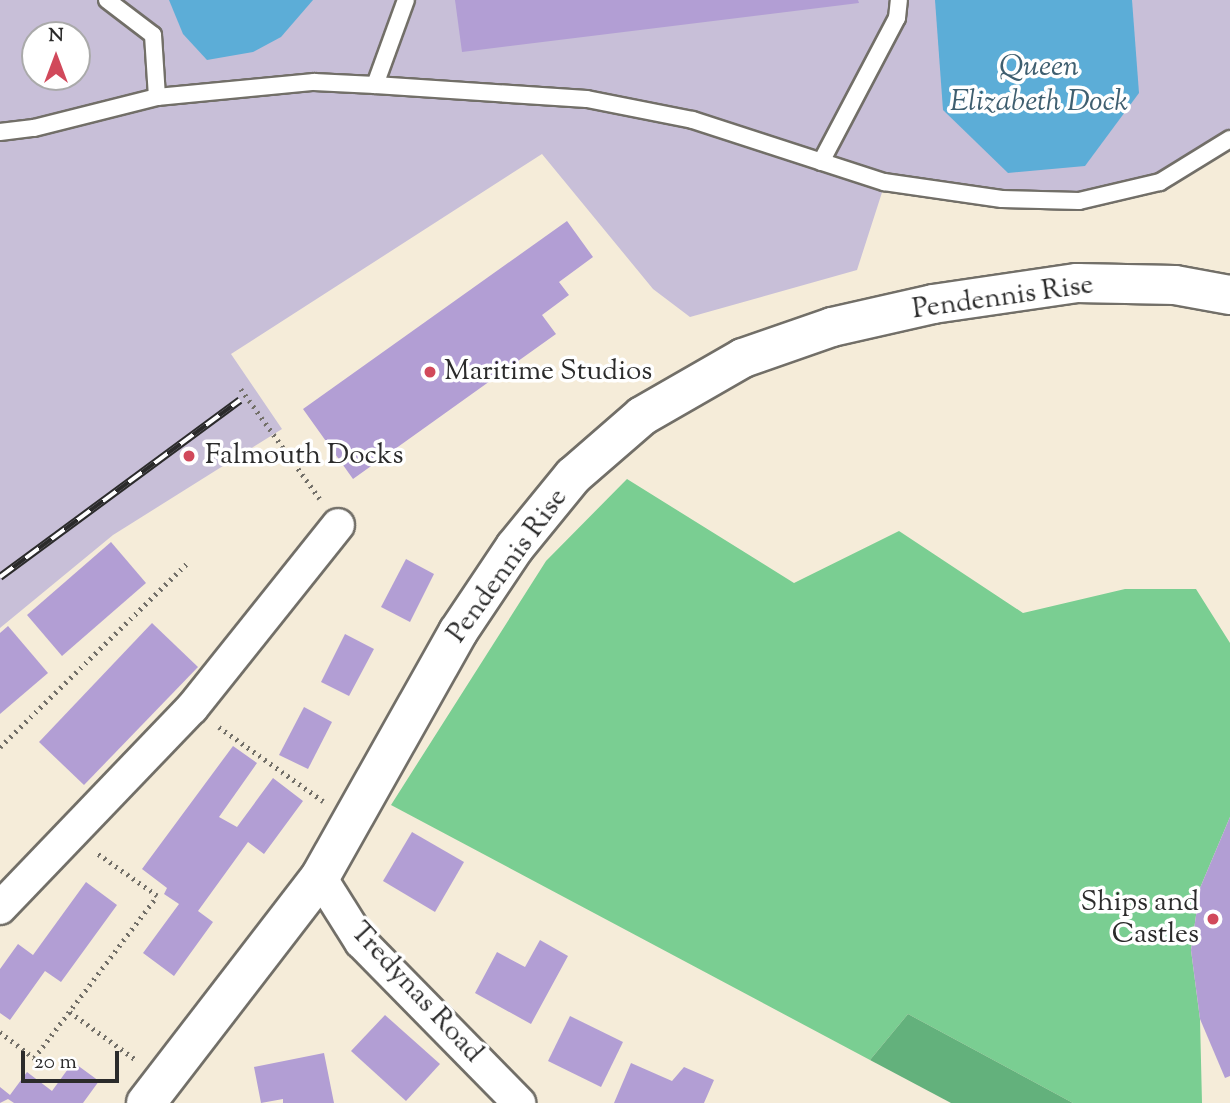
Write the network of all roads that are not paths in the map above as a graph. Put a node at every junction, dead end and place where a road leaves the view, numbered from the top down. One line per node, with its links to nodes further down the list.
1 (107, 0): 5 (lane)
2 (405, 0): 4 (lane)
3 (900, 0): 8 (lane)
4 (375, 85): 5 (lane); 8 (lane)
5 (157, 97): 6 (lane)
6 (0, 132)
7 (1230, 139): 8 (lane)
8 (821, 162)
9 (1230, 295): 11 (street, Pendennis Rise)
10 (338, 525): 12 (street)
11 (320, 877): 13 (street, Pendennis Rise); 14 (street, Tredynas Road)
12 (0, 908)
13 (155, 1092)
14 (519, 1103)

